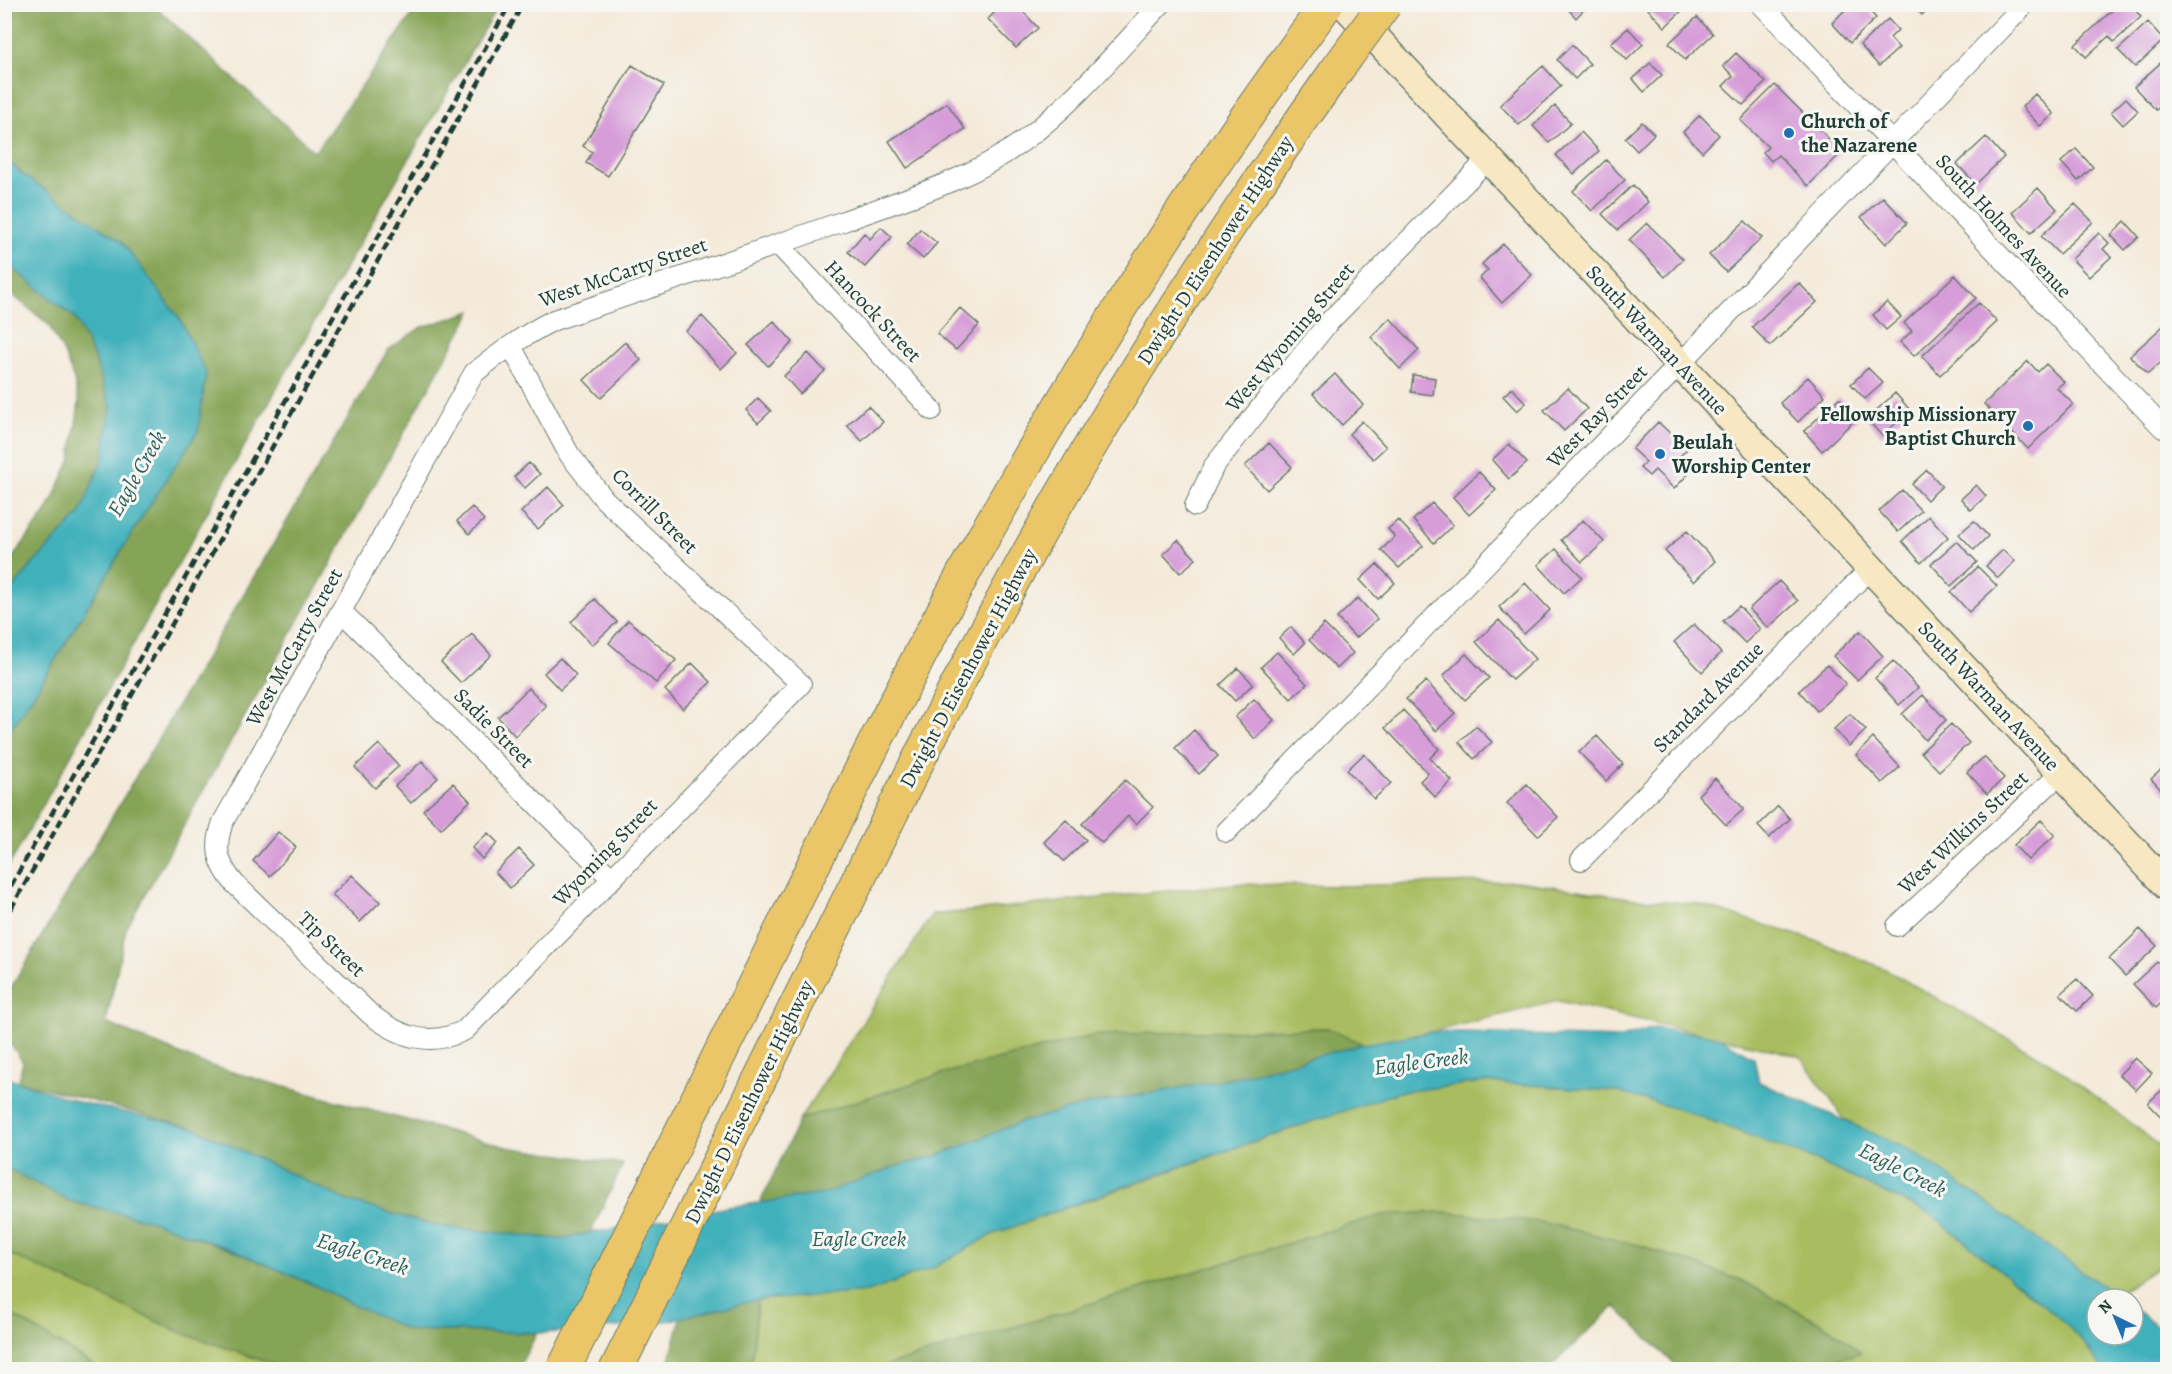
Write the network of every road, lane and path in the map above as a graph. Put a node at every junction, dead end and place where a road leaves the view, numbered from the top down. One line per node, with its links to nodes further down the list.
1 (1161, 4): 9 (street, West McCarty Street)
2 (1327, 4): 26 (highway)
3 (1344, 4): 8 (main road, South Warman Avenue)
4 (1385, 4): 27 (highway, Dwight D Eisenhower Highway, bridge)
5 (1761, 4): 7 (street, South Holmes Avenue)
6 (2025, 4): 7 (street, West Ray Street)
7 (1892, 143): 11 (street, West Ray Street); 13 (street, South Holmes Avenue)
8 (1488, 159): 11 (main road, South Warman Avenue); 14 (street, West Wyoming Street)
9 (778, 244): 10 (street, West McCarty Street); 12 (street, Hancock Street)
10 (511, 346): 16 (street, West McCarty Street); 17 (street, Corrill Street)
11 (1680, 364): 15 (main road, South Warman Avenue); 19 (street, West Ray Street)
12 (932, 410)
13 (2163, 428)
14 (1195, 506)
15 (1870, 569): 18 (main road, South Warman Avenue); 21 (street, Standard Avenue)
16 (341, 611): 20 (street, West McCarty Street); 22 (street, Sadie Street)
17 (801, 684): 22 (street, Wyoming Street)
18 (2061, 773): 23 (main road, South Warman Avenue); 24 (street, West Wilkins Street)
19 (1226, 832)
20 (218, 854): 25 (street, Tip Street)
21 (1581, 861)
22 (612, 879): 25 (street, Wyoming Street)
23 (2168, 886)
24 (1897, 926)
25 (434, 1039)
26 (563, 1370)
27 (616, 1370)

